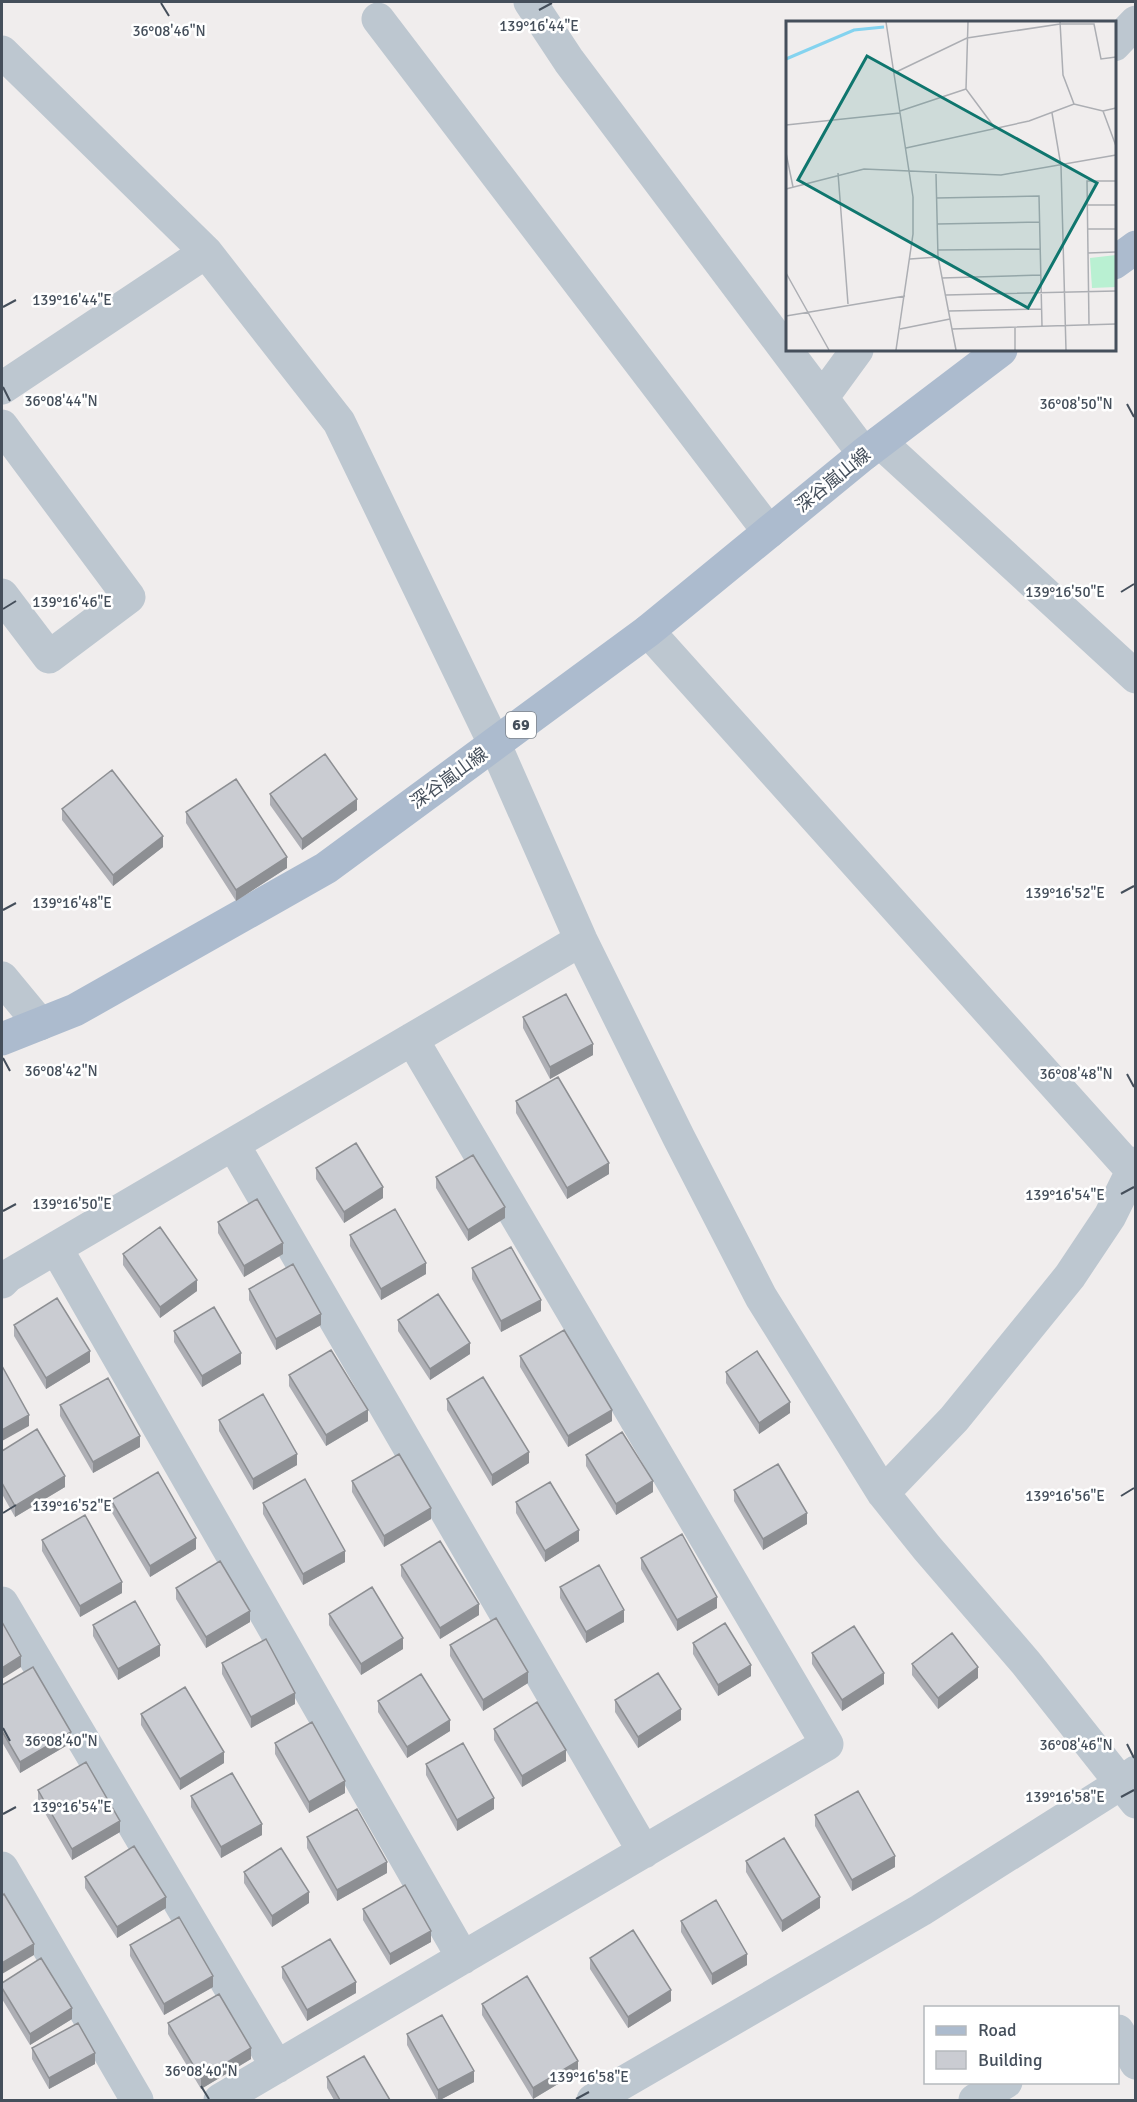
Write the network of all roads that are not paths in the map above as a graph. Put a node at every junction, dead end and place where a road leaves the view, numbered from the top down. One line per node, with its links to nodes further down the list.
1 (530, 2): 7 (street)
2 (378, 19): 15 (street)
3 (1136, 22): 4 (street)
4 (1116, 43)
5 (2, 52): 6 (street)
6 (206, 252): 11 (street); 19 (street)
7 (786, 350)
8 (787, 351): 12 (street)
9 (856, 351): 12 (street)
10 (1000, 351): 14 (main road, 深谷嵐山線 / 69)
11 (2, 388)
12 (822, 398): 14 (street)
13 (2, 426): 16 (street)
14 (872, 448): 15 (main road, 深谷嵐山線 / 69); 18 (street)
15 (769, 532): 17 (main road, 深谷嵐山線 / 69)
16 (2, 595)
17 (648, 631): 19 (main road, 深谷嵐山線 / 69); 26 (street)
18 (1136, 677)
19 (495, 745): 20 (street); 22 (main road, 深谷嵐山線 / 69)
20 (581, 940): 24 (street); 29 (street)
21 (2, 978): 22 (street)
22 (40, 1024): 23 (main road, 深谷嵐山線 / 69)
23 (2, 1039)
24 (412, 1039): 25 (street); 32 (street)
25 (233, 1144): 27 (street); 32 (street)
26 (1134, 1170): 29 (street)
27 (56, 1248): 28 (street); 34 (street)
28 (4, 1274)
29 (883, 1493): 31 (street)
30 (2, 1603): 37 (street)
31 (1130, 1786): 41 (street)
32 (644, 1852): 34 (street)
33 (2, 1868): 39 (street)
34 (463, 1958): 37 (street)
35 (1119, 2033): 36 (street)
36 (1136, 2063)
37 (277, 2067): 40 (street)
38 (1003, 2084): 42 (street)
39 (137, 2100)
40 (220, 2100)
41 (593, 2100)
42 (975, 2100)

